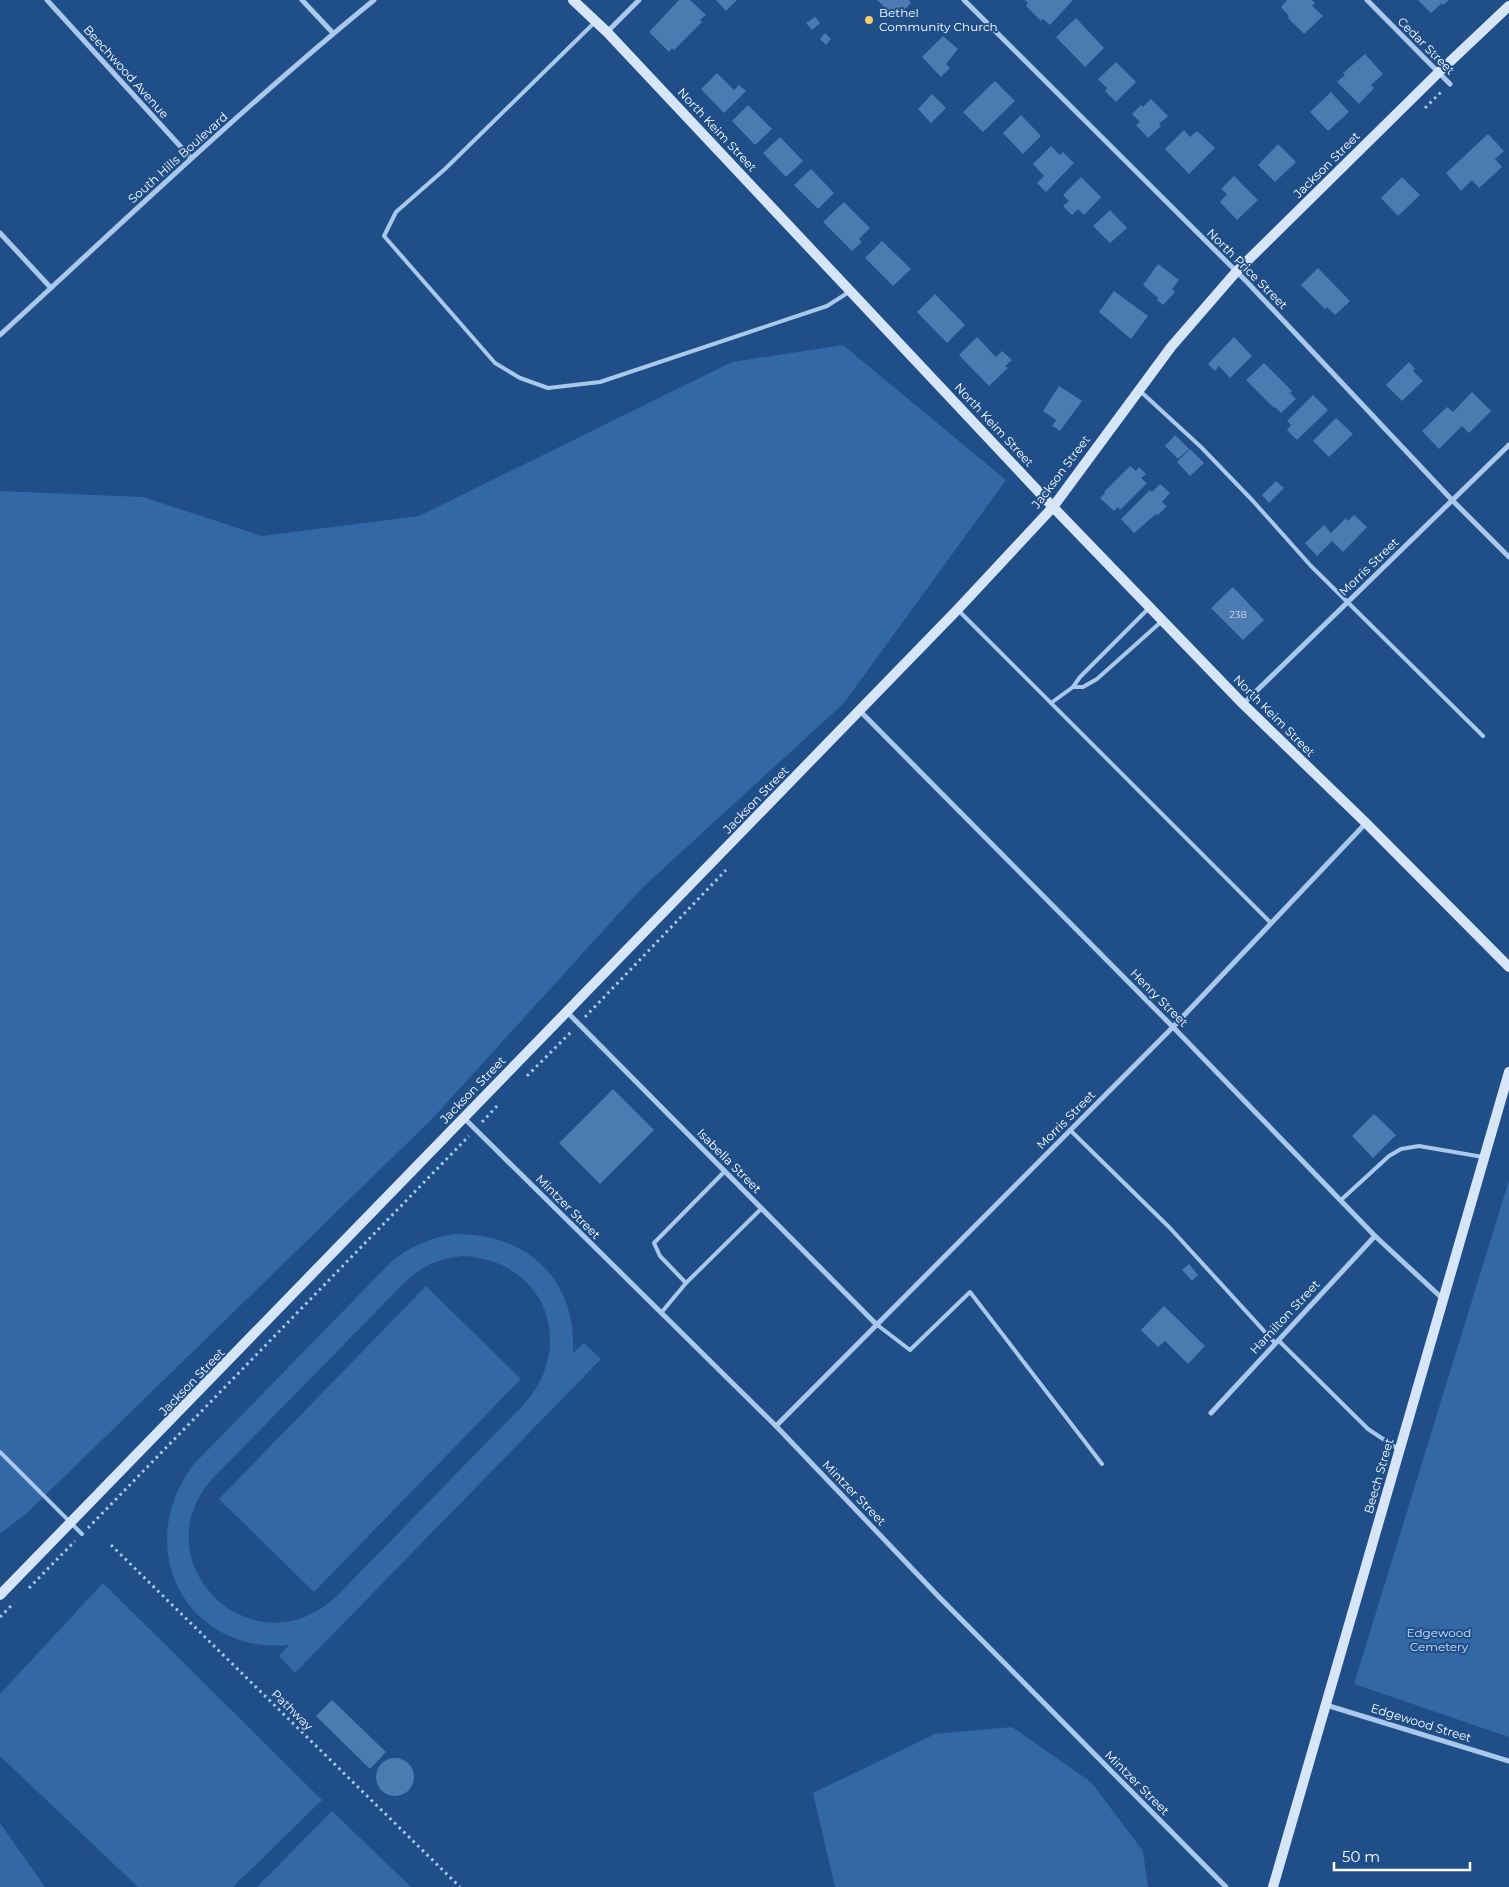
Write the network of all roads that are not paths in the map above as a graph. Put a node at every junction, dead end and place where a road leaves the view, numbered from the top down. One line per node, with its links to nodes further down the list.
1 (47, 0): 14 (street, Beechwood Avenue)
2 (302, 0): 11 (street)
3 (374, 0): 11 (street, South Hills Boulevard)
4 (573, 0): 9 (street, North Keim Street)
5 (639, 0): 10 (street)
6 (964, 0): 16 (street, North Price Street)
7 (1367, 0): 12 (street, Cedar Street)
8 (1509, 6): 12 (street, Jackson Street)
9 (596, 22): 10 (street, North Keim Street); 18 (lane)
10 (607, 32): 18 (street, North Keim Street)
11 (333, 33): 14 (street, South Hills Boulevard)
12 (1438, 73): 13 (street, Cedar Street); 16 (street, Jackson Street)
13 (1450, 84)
14 (191, 158): 17 (street, South Hills Boulevard)
15 (0, 233): 17 (street)
16 (1236, 272): 20 (street, Jackson Street); 22 (street, North Price Street)
17 (51, 288): 19 (street, South Hills Boulevard)
18 (851, 291): 23 (street, North Keim Street)
19 (0, 335)
20 (1139, 389): 23 (street, Jackson Street); 25 (lane)
21 (1509, 446): 22 (street, Morris Street)
22 (1452, 500): 24 (street, North Price Street); 25 (street, Morris Street)
23 (1053, 507): 26 (street, North Keim Street); 27 (street, Jackson Street)
24 (1509, 557)
25 (1348, 601): 31 (street, Morris Street); 33 (lane)
26 (1150, 607): 28 (street, North Keim Street); 29 (lane)
27 (958, 609): 30 (lane); 32 (street, Jackson Street)
28 (1163, 620): 29 (lane); 31 (street, North Keim Street)
29 (1073, 687): 30 (lane)
30 (1051, 703): 35 (lane)
31 (1243, 704): 34 (street, North Keim Street)
32 (860, 711): 37 (street, Jackson Street); 38 (street, Henry Street)
33 (1483, 736)
34 (1366, 823): 35 (street, Morris Street); 36 (street, North Keim Street)
35 (1271, 923): 38 (street, Morris Street)
36 (1509, 967)
37 (567, 1012): 40 (street, Jackson Street); 43 (street, Isabella Street)
38 (1173, 1027): 41 (street, Morris Street); 44 (street, Henry Street)
39 (1509, 1072): 42 (street, Beech Street)
40 (464, 1118): 49 (street, Mintzer Street); 57 (street, Jackson Street)
41 (1070, 1130): 50 (street, Morris Street); 51 (lane)
42 (1484, 1157): 44 (lane); 48 (street, Beech Street)
43 (725, 1171): 45 (street, Isabella Street); 47 (lane)
44 (1341, 1200): 46 (street, Henry Street)
45 (762, 1208): 47 (lane); 50 (street, Isabella Street)
46 (1375, 1236): 48 (street, Henry Street); 51 (street, Hamilton Street)
47 (686, 1282): 49 (lane)
48 (1442, 1299): 54 (street, Beech Street)
49 (661, 1313): 53 (street, Mintzer Street)
50 (876, 1324): 53 (street, Morris Street); 56 (lane)
51 (1276, 1342): 52 (street, Hamilton Street); 54 (lane)
52 (1211, 1413)
53 (776, 1426): 62 (street, Mintzer Street)
54 (1399, 1450): 60 (street, Beech Street)
55 (0, 1452): 57 (lane)
56 (1102, 1464)
57 (72, 1523): 58 (lane); 59 (street, Jackson Street)
58 (82, 1534)
59 (0, 1596)
60 (1326, 1705): 61 (street, Edgewood Street); 63 (street, Beech Street)
61 (1509, 1761)
62 (1226, 1887)
63 (1273, 1887)

